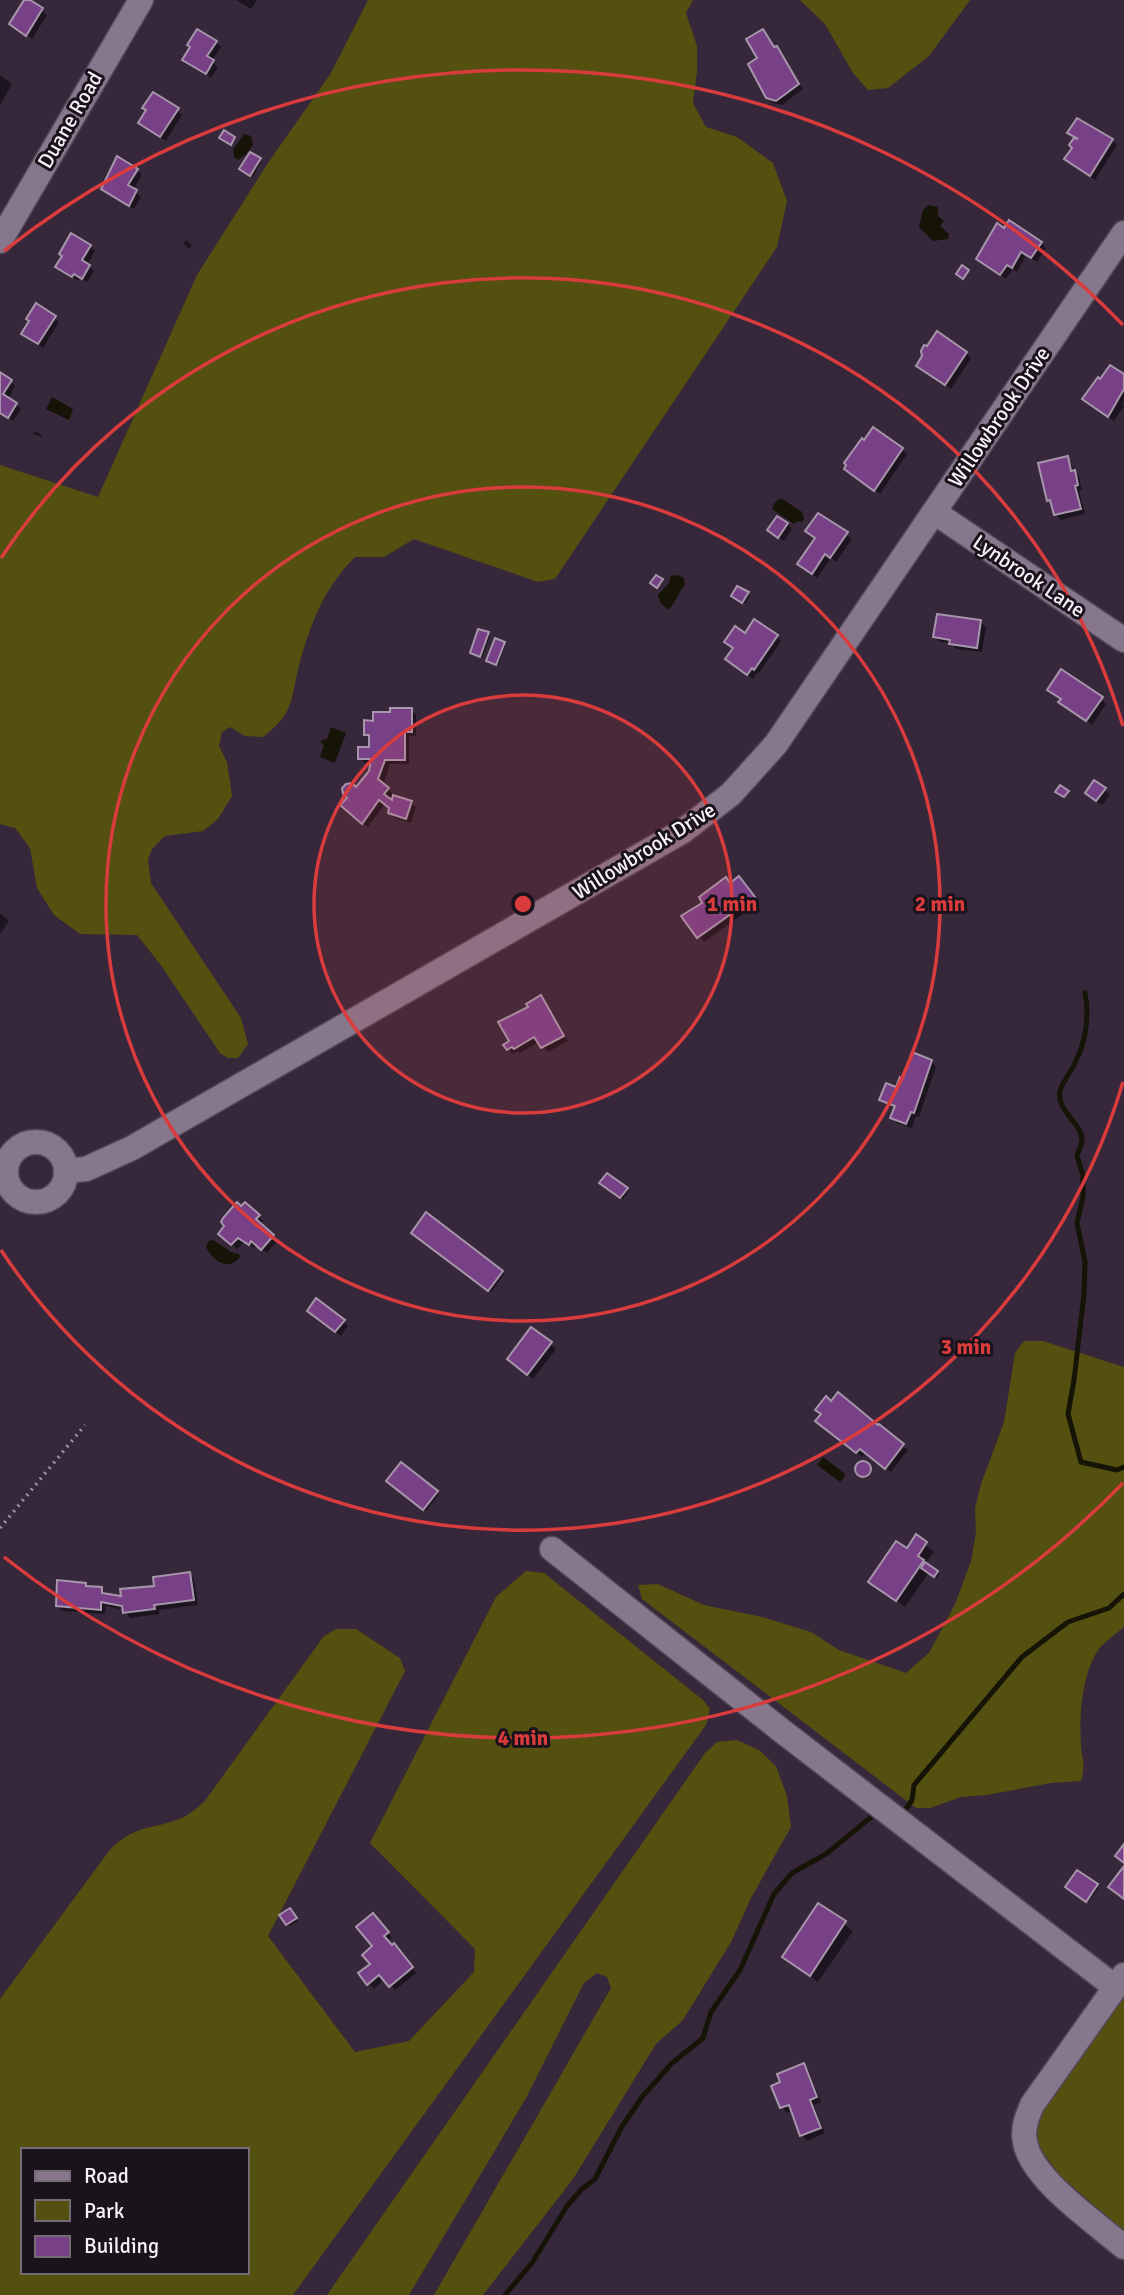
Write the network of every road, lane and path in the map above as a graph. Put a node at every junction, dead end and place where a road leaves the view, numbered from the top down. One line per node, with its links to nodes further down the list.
1 (141, 0): 3 (street, Duane Road)
2 (1124, 233): 4 (street, Willowbrook Drive)
3 (0, 241)
4 (934, 512): 5 (street, Lynbrook Lane); 6 (street, Willowbrook Drive)
5 (1124, 640)
6 (66, 1171)
7 (85, 1425): 8 (path)
8 (0, 1528)
9 (552, 1549): 10 (street)
10 (1120, 1981): 11 (street)
11 (1124, 2247)

